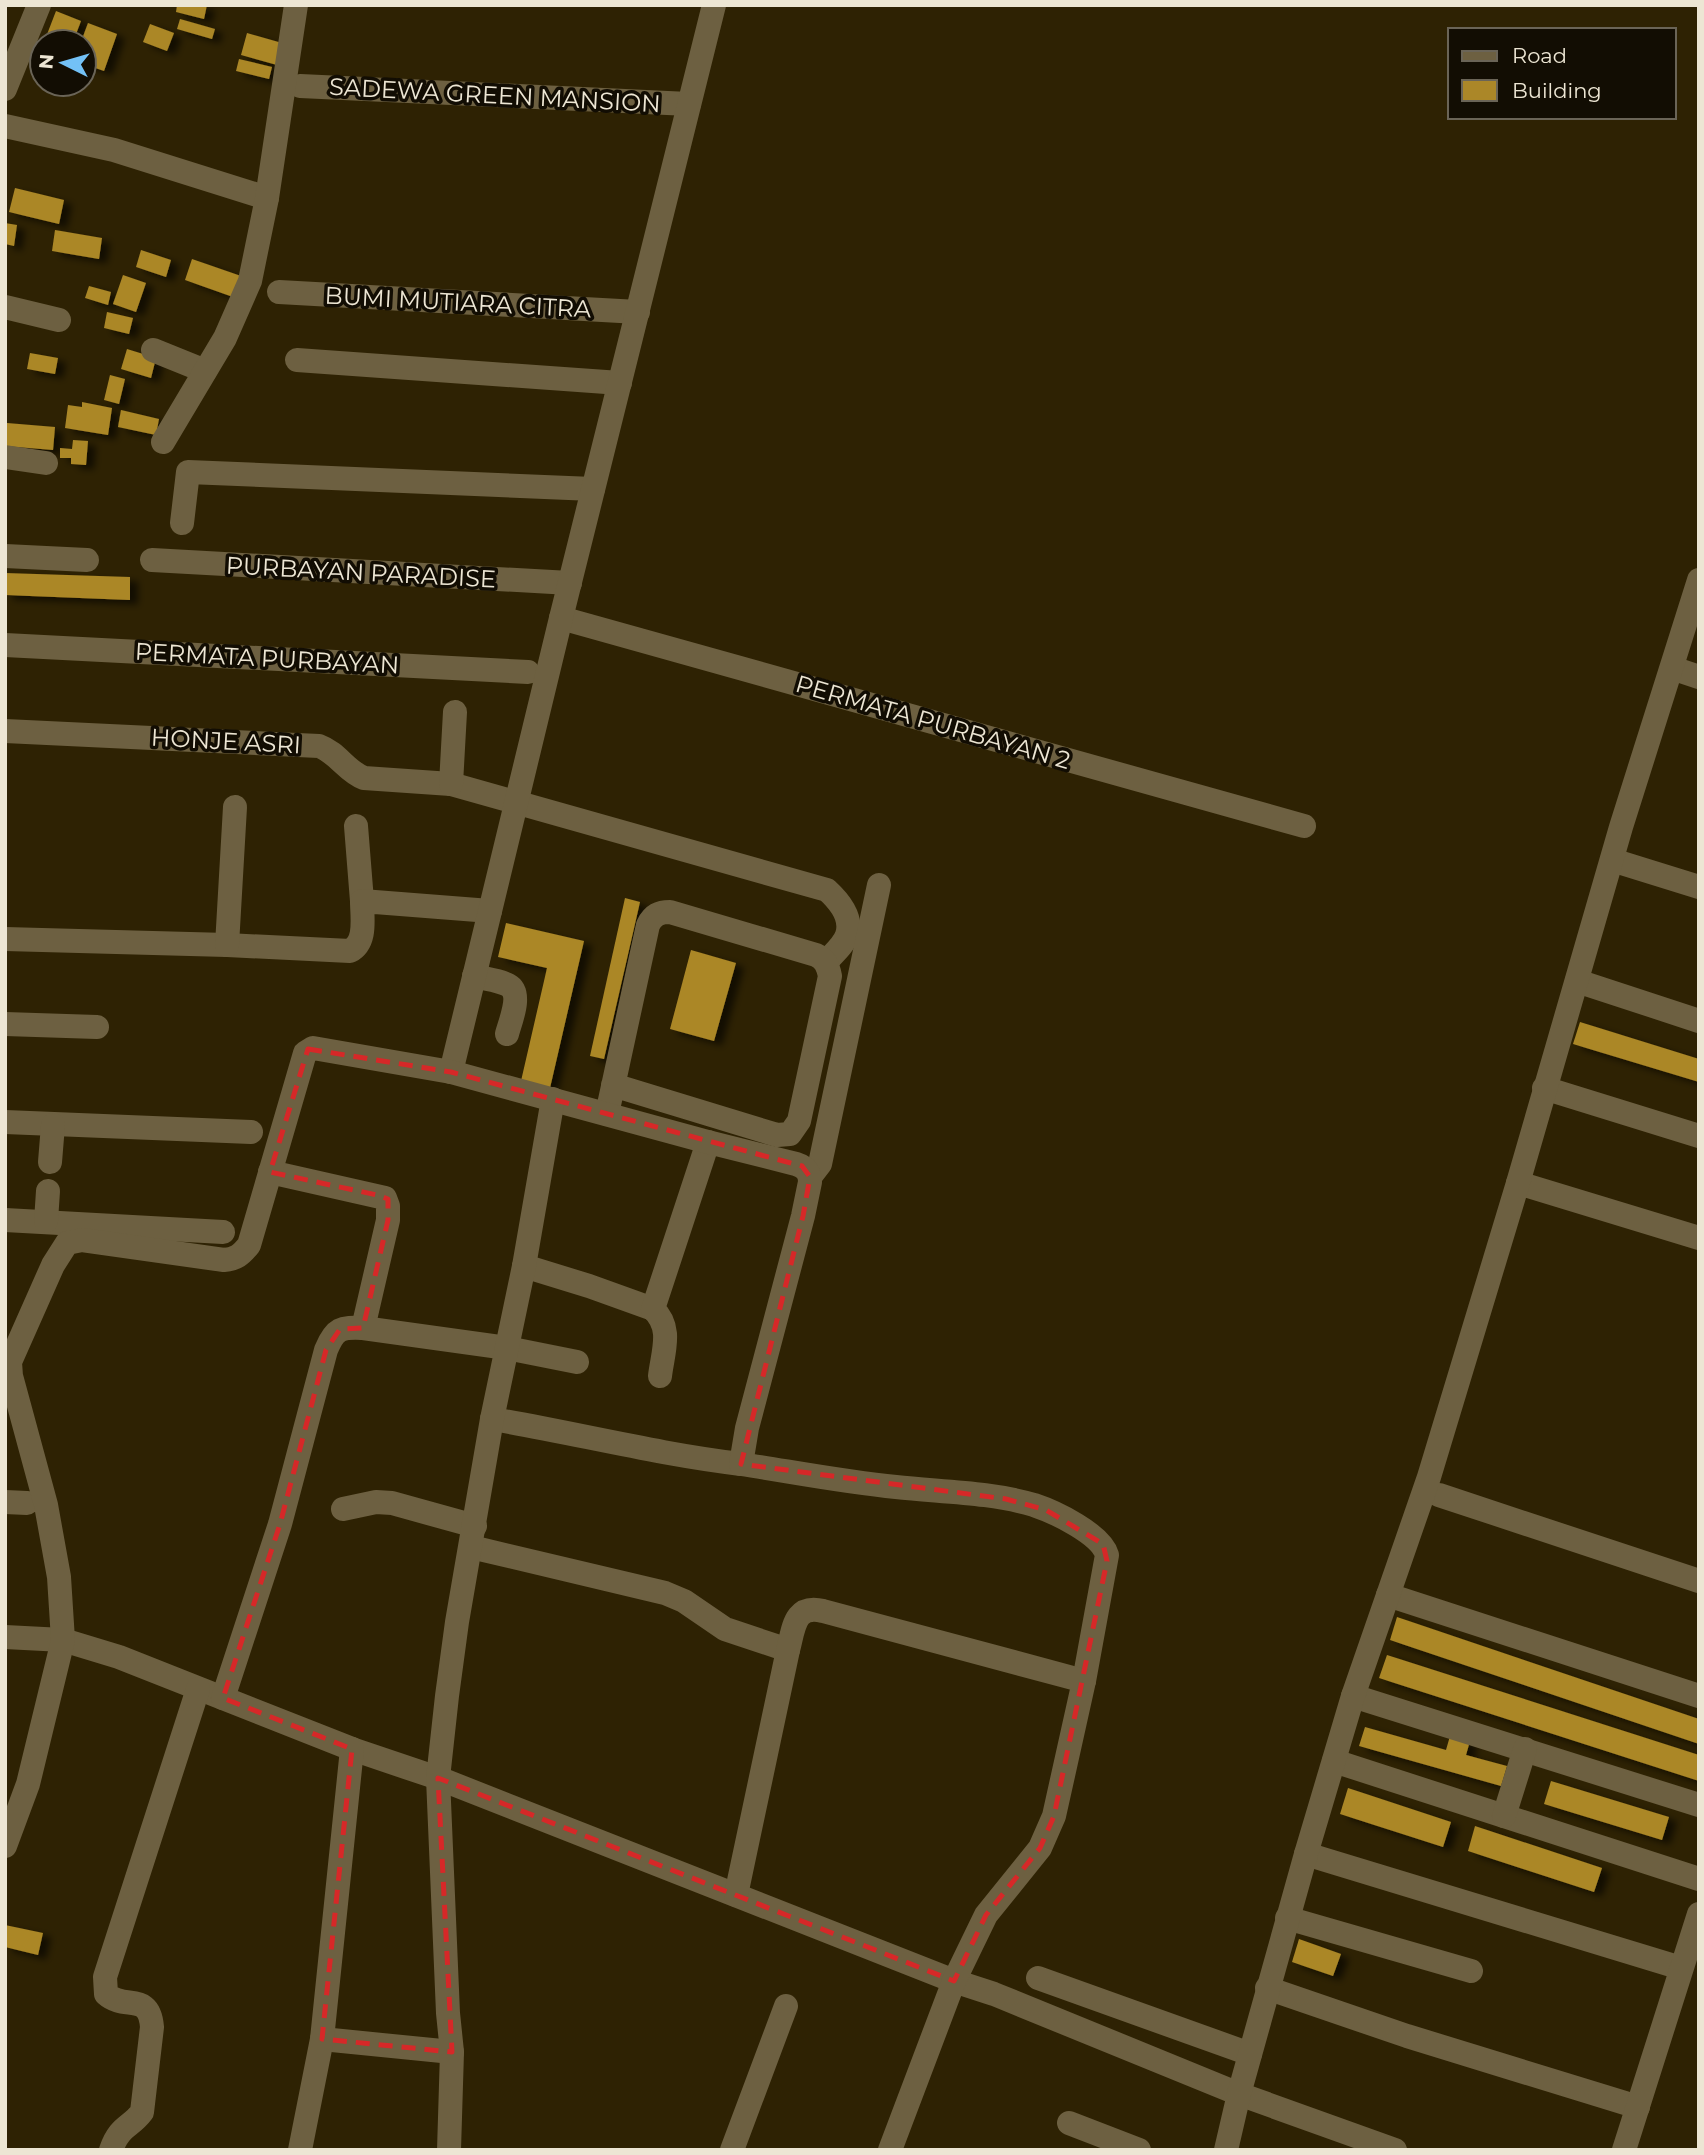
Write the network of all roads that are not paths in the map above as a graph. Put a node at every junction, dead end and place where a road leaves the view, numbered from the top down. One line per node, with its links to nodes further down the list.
1 (39, 5): 5 (street)
2 (296, 5): 8 (street)
3 (714, 5): 6 (street)
4 (300, 86): 6 (street, SADEWA GREEN MANSION)
5 (5, 89)
6 (690, 104): 11 (street)
7 (5, 126): 8 (street)
8 (267, 198): 15 (street)
9 (279, 292): 11 (street, BUMI MUTIARA CITRA)
10 (5, 307): 12 (street)
11 (638, 312): 16 (street)
12 (58, 320)
13 (153, 350): 15 (street)
14 (297, 360): 16 (street)
15 (205, 371): 17 (street)
16 (620, 383): 20 (street)
17 (163, 442)
18 (5, 457): 19 (street)
19 (46, 463)
20 (593, 489): 21 (street); 26 (street)
21 (182, 523)
22 (5, 556): 23 (street)
23 (87, 560)
24 (152, 561): 26 (street, PURBAYAN PARADISE)
25 (1699, 580): 27 (street)
26 (570, 583): 28 (street)
27 (1694, 614): 30 (street)
28 (561, 618): 36 (street); 39 (street, PERMATA PURBAYAN 2)
29 (5, 645): 31 (street, PERMATA PURBAYAN)
30 (1672, 668): 32 (street); 40 (street)
31 (528, 672)
32 (1699, 677)
33 (455, 712): 35 (street)
34 (5, 731): 35 (street, HONJE ASRI)
35 (451, 784): 36 (street, HONJE ASRI)
36 (517, 801): 44 (street); 47 (street, HONJE ASRI)
37 (235, 807): 46 (street)
38 (356, 826): 43 (street)
39 (1304, 826)
40 (1612, 860): 42 (street); 49 (street)
41 (879, 885): 58 (street)
42 (1699, 887)
43 (362, 901): 44 (street); 46 (street)
44 (490, 911): 48 (street)
45 (5, 939): 46 (street)
46 (227, 945)
47 (826, 962): 55 (street); 56 (street)
48 (474, 976): 53 (street); 54 (street)
49 (1577, 981): 50 (street); 57 (street)
50 (1699, 1021)
51 (5, 1024): 52 (street)
52 (97, 1027)
53 (507, 1034)
54 (451, 1072): 59 (street); 67 (street)
55 (808, 1084): 56 (street); 58 (street)
56 (613, 1086): 60 (street)
57 (1544, 1088): 64 (street); 69 (street)
58 (836, 1092): 68 (street)
59 (553, 1099): 60 (street); 75 (street)
60 (607, 1114): 65 (street)
61 (5, 1122): 62 (street)
62 (53, 1125): 63 (street); 66 (street)
63 (251, 1132)
64 (1699, 1136)
65 (708, 1142): 68 (street); 76 (street)
66 (50, 1162)
67 (270, 1172): 77 (street); 89 (street)
68 (810, 1177): 82 (street)
69 (1518, 1183): 74 (street); 87 (street)
70 (48, 1191): 72 (street)
71 (5, 1220): 72 (street)
72 (46, 1222): 73 (street)
73 (223, 1232)
74 (1699, 1238)
75 (524, 1266): 76 (street); 78 (street)
76 (653, 1309): 80 (street)
77 (363, 1328): 78 (street); 95 (street)
78 (507, 1348): 79 (street); 81 (street)
79 (576, 1362)
80 (660, 1376)
81 (492, 1419): 82 (street); 85 (street)
82 (741, 1464): 91 (street)
83 (1439, 1495): 86 (street)
84 (343, 1509): 85 (street)
85 (473, 1536): 90 (street); 99 (street)
86 (1699, 1581)
87 (1388, 1595): 93 (street); 94 (street)
88 (5, 1637): 89 (street)
89 (63, 1640): 92 (street); 100 (street)
90 (788, 1650): 91 (street); 106 (street)
91 (1084, 1681): 112 (street)
92 (198, 1689): 95 (street); 121 (street)
93 (1353, 1696): 97 (street); 98 (street)
94 (1699, 1696)
95 (223, 1698): 96 (street)
96 (352, 1749): 99 (street); 115 (street)
97 (1525, 1749): 101 (street); 102 (street)
98 (1334, 1761): 102 (street); 104 (street)
99 (438, 1778): 106 (street); 116 (street)
100 (17, 1783): 103 (street)
101 (1699, 1805)
102 (1504, 1815): 105 (street)
103 (5, 1846)
104 (1306, 1854): 108 (street); 109 (street)
105 (1699, 1879)
106 (736, 1895): 112 (street)
107 (1699, 1914): 109 (street)
108 (1287, 1918): 110 (street); 113 (street)
109 (1681, 1968): 119 (street)
110 (1471, 1971)
111 (1038, 1978): 117 (street)
112 (957, 1982): 118 (street); 125 (street)
113 (1268, 1988): 117 (street); 119 (street)
114 (786, 2006): 124 (street)
115 (322, 2039): 116 (street); 122 (street)
116 (452, 2052): 123 (street)
117 (1250, 2054): 118 (street)
118 (1239, 2094): 127 (street); 128 (street)
119 (1637, 2107): 129 (street)
120 (1069, 2123): 126 (street)
121 (111, 2150)
122 (300, 2150)
123 (449, 2150)
124 (732, 2150)
125 (890, 2150)
126 (1139, 2150)
127 (1226, 2150)
128 (1395, 2150)
129 (1624, 2150)

